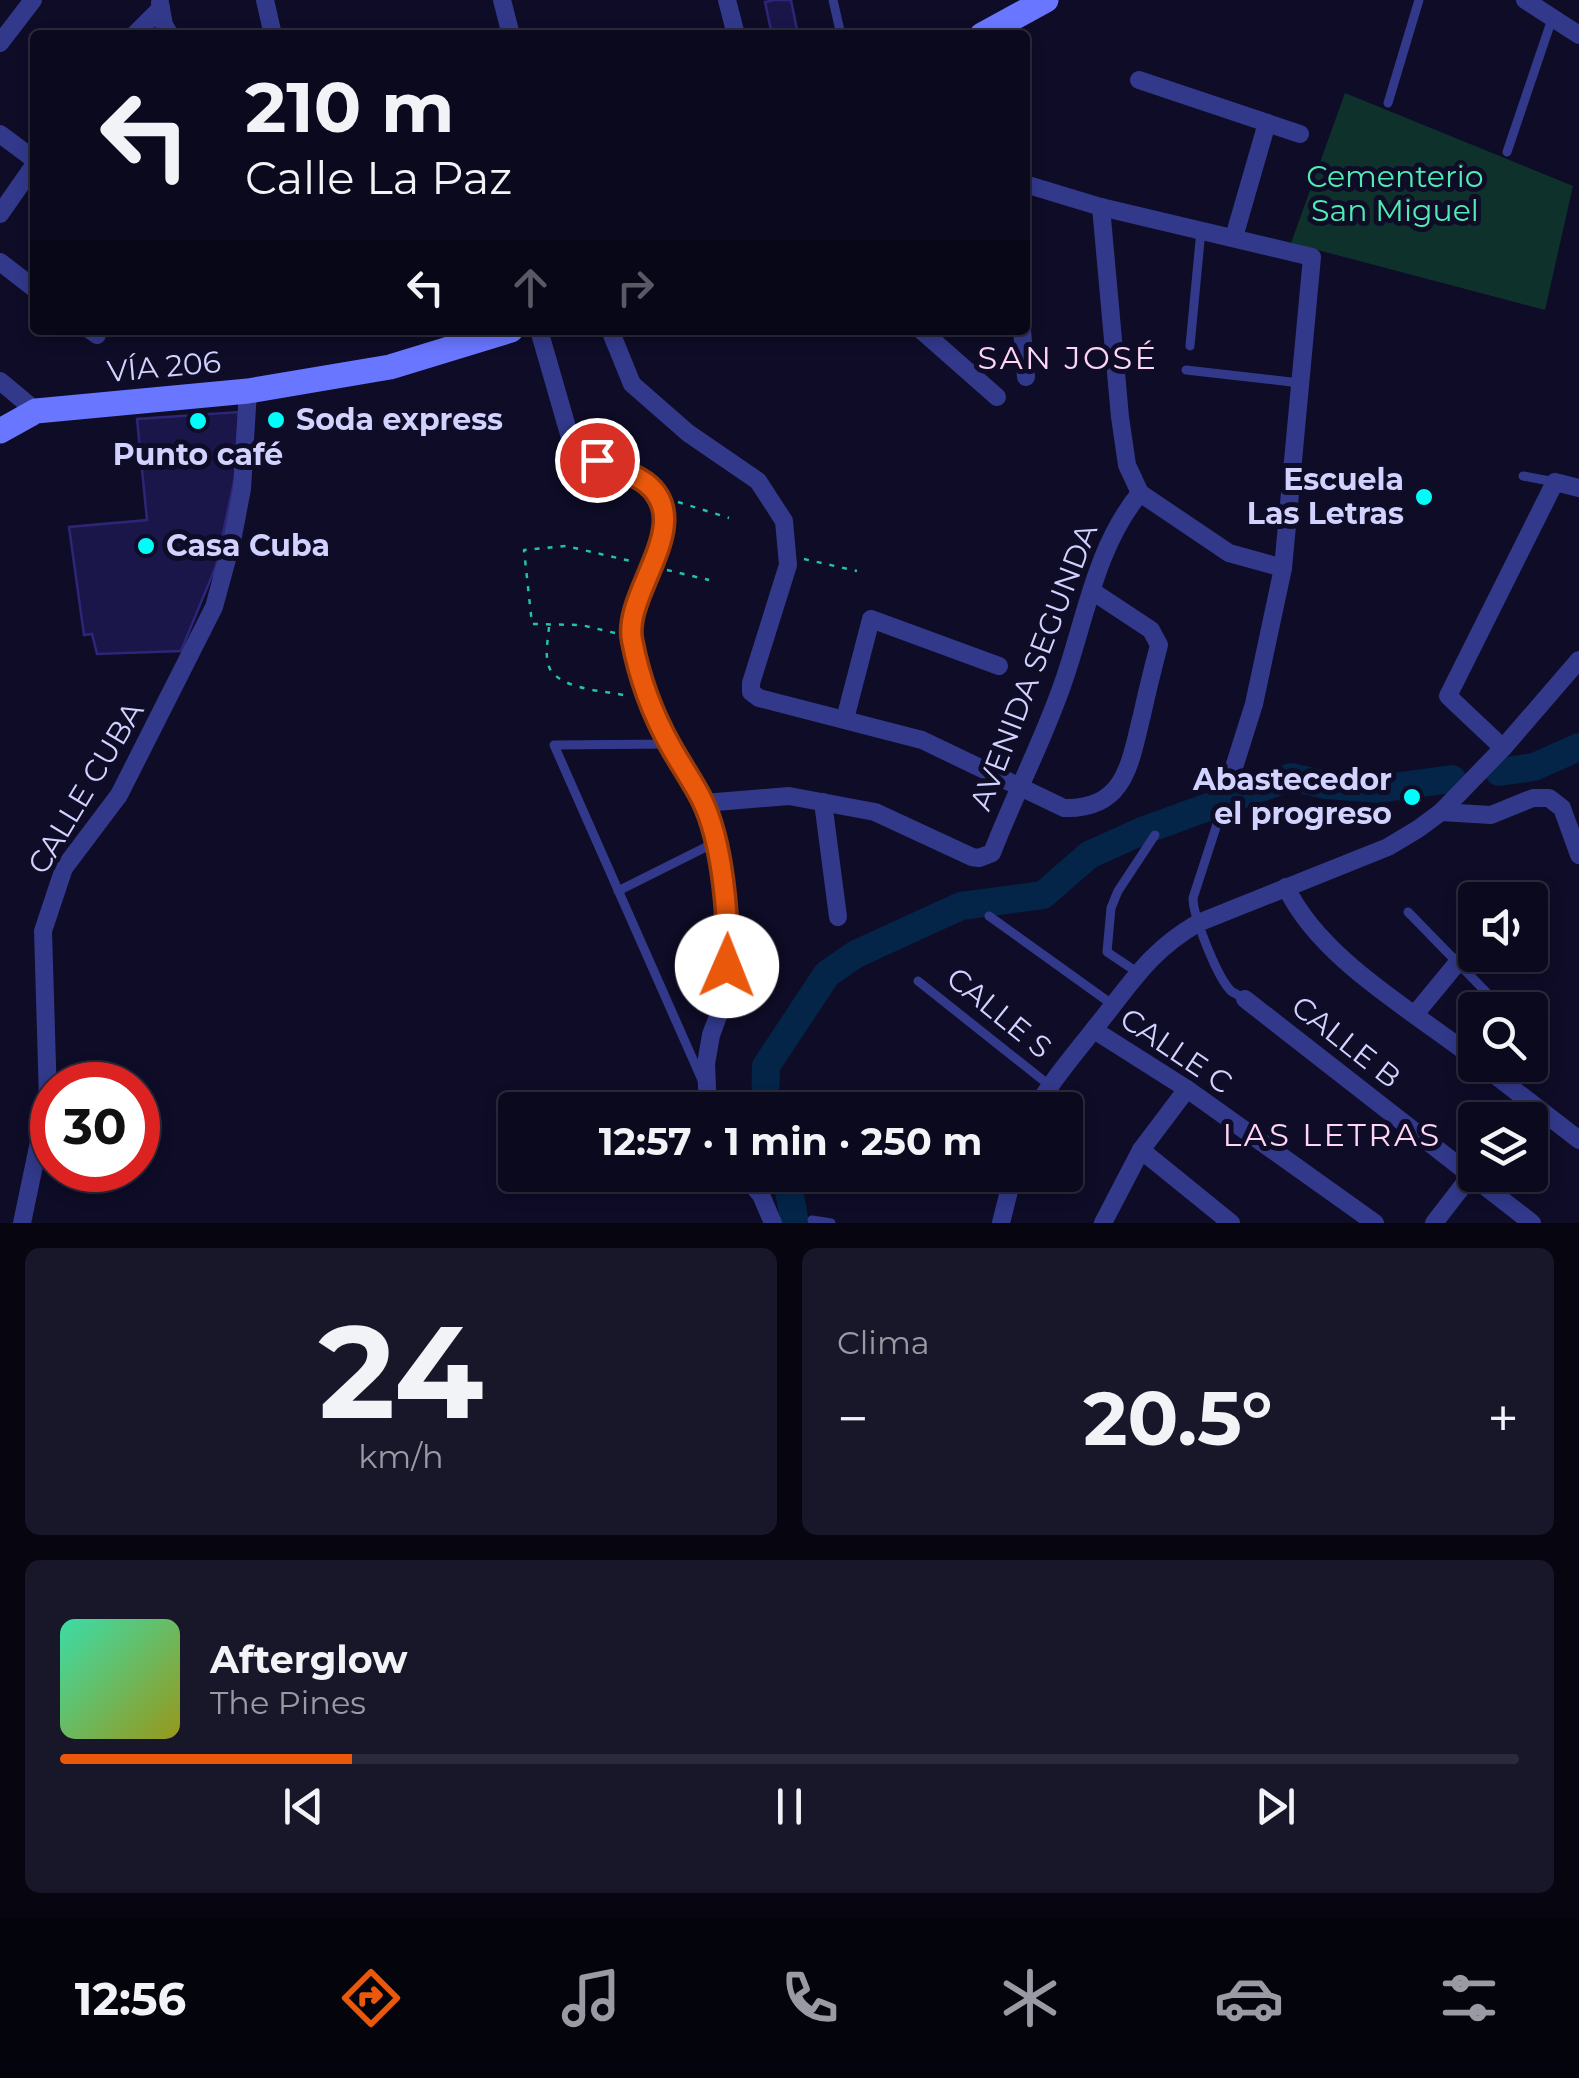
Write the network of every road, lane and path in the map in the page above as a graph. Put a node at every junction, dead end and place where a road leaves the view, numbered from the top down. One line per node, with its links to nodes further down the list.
1 (33, 0): 19 (street)
2 (502, 0): 14 (street)
3 (727, 0): 15 (street)
4 (833, 0): 16 (lane)
5 (1046, 0): 17 (main road)
6 (1419, 0): 21 (lane)
7 (1525, 0): 10 (street)
8 (267, 1): 13 (street)
9 (160, 4): 11 (street); 12 (street)
10 (1552, 19): 18 (street); 25 (lane)
11 (138, 30)
12 (168, 30)
13 (272, 30)
14 (510, 30)
15 (735, 30)
16 (840, 30)
17 (991, 30)
18 (1579, 35)
19 (0, 43)
20 (1139, 80): 22 (street)
21 (1388, 103)
22 (1267, 123): 24 (street); 32 (street)
23 (0, 134): 26 (street)
24 (1300, 134)
25 (1508, 152)
26 (30, 158)
27 (30, 169): 30 (street)
28 (1030, 186): 29 (street)
29 (1100, 207): 31 (street); 52 (street)
30 (0, 214)
31 (1201, 230): 32 (street); 40 (lane)
32 (1234, 237): 44 (street)
33 (0, 262): 34 (street)
34 (30, 284)
35 (495, 335): 45 (main road, VÍA 206)
36 (540, 335): 53 (street)
37 (612, 335): 55 (street)
38 (927, 335): 46 (street)
39 (1022, 335): 42 (street)
40 (1190, 346)
41 (1186, 370): 44 (lane)
42 (1026, 377)
43 (0, 381): 47 (street)
44 (1300, 383): 57 (street)
45 (248, 391): 47 (main road, VÍA 206); 110 (street, CALLE CUBA)
46 (997, 397)
47 (36, 411): 48 (main road, VÍA 206)
48 (0, 431)
49 (1523, 476): 50 (lane)
50 (1556, 482): 51 (street); 68 (street)
51 (1579, 488)
52 (1140, 493): 57 (street); 60 (street, AVENIDA SEGUNDA)
53 (656, 496): 54 (path); 56 (street)
54 (729, 518)
55 (788, 556): 58 (path); 66 (street)
56 (652, 566): 59 (path); 61 (path); 62 (street)
57 (1282, 568): 69 (street)
58 (856, 571)
59 (709, 580)
60 (1092, 592): 70 (street, AVENIDA SEGUNDA); 70 (street)
61 (549, 624): 62 (path); 65 (path)
62 (632, 636): 65 (street)
63 (1579, 660): 68 (street)
64 (999, 666): 66 (street)
65 (650, 700): 67 (street)
66 (845, 719): 70 (street)
67 (670, 744): 72 (street); 79 (lane)
68 (1503, 748): 73 (street)
69 (1230, 780)
70 (1018, 788): 71 (street, AVENIDA SEGUNDA)
71 (823, 802): 72 (street); 82 (street)
72 (704, 803): 76 (street)
73 (1441, 812): 77 (street); 78 (street)
74 (1220, 818): 83 (lane)
75 (1155, 835): 85 (lane)
76 (714, 843): 79 (lane); 96 (street)
77 (1579, 855)
78 (1286, 887): 83 (street); 91 (street)
79 (618, 891): 96 (lane)
80 (1408, 912): 84 (lane)
81 (990, 916): 90 (lane)
82 (838, 917)
83 (1198, 922): 85 (street); 89 (lane, CALLE B)
84 (1458, 962): 91 (street)
85 (1137, 972): 90 (street)
86 (1467, 972): 88 (lane)
87 (918, 981): 95 (lane, CALLE S)
88 (1486, 992)
89 (1245, 999): 104 (street, CALLE B)
90 (1113, 1005): 92 (street)
91 (1416, 1013): 93 (street)
92 (1094, 1030): 95 (street); 97 (street, CALLE C)
93 (1458, 1046)
94 (1504, 1082): 100 (street)
95 (1049, 1085): 99 (street)
96 (705, 1087): 98 (street)
97 (1186, 1089): 103 (street); 116 (street, CALLE C)
98 (706, 1092)
99 (1045, 1092)
100 (1530, 1102)
101 (1548, 1116): 102 (street)
102 (1579, 1140)
103 (1141, 1150): 114 (street); 115 (street)
104 (1458, 1161)
105 (758, 1192): 111 (street)
106 (1009, 1192): 113 (street)
107 (1458, 1192): 117 (street)
108 (1496, 1192): 118 (street, CALLE B)
109 (812, 1220): 112 (lane)
110 (22, 1223)
111 (773, 1223)
112 (831, 1223)
113 (1001, 1223)
114 (1104, 1223)
115 (1231, 1223)
116 (1375, 1223)
117 (1434, 1223)
118 (1532, 1223)

